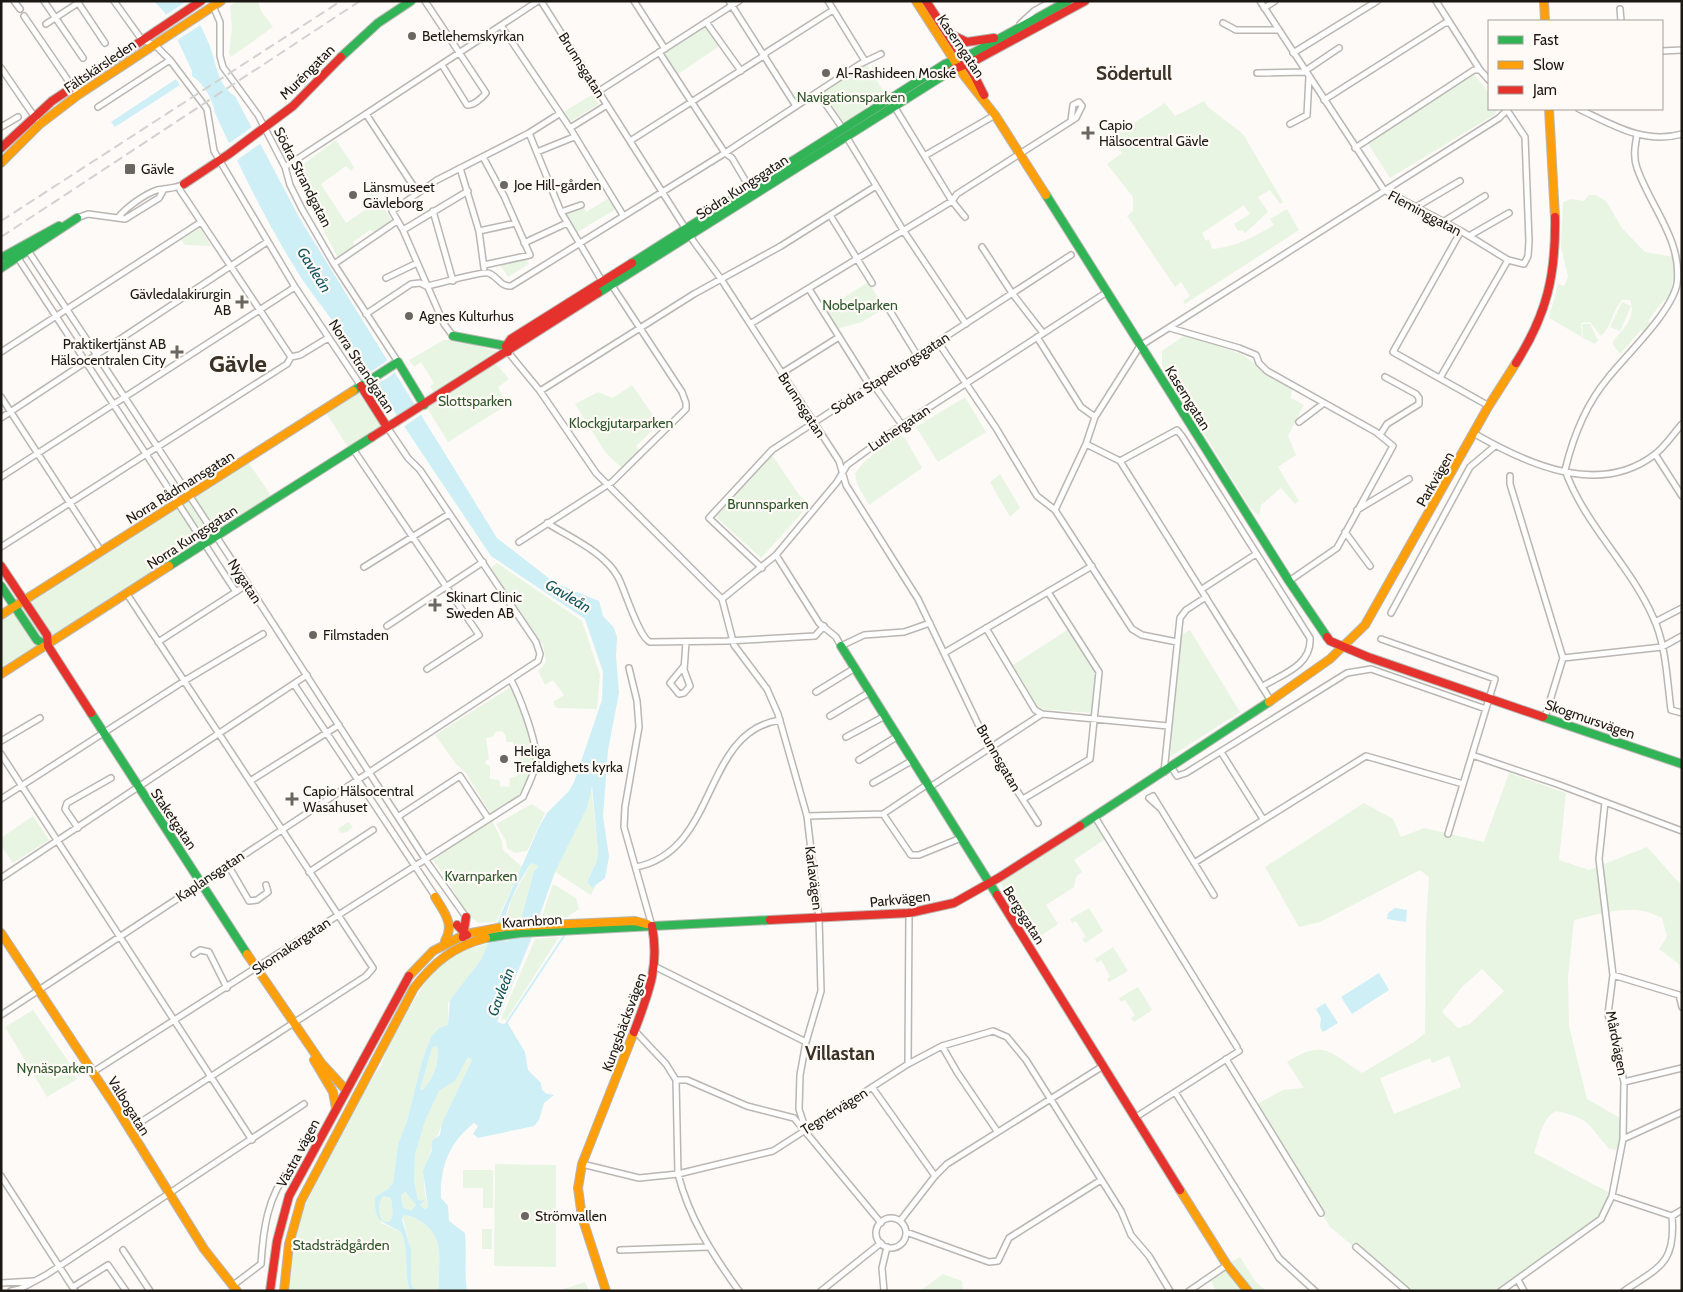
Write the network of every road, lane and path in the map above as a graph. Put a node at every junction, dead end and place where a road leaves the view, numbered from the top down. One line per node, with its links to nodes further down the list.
1 (14, 1): 26 (street)
2 (44, 1): 30 (street)
3 (114, 1): 41 (street)
4 (221, 1): 24 (main road, Fältskärsleden)
5 (411, 1): 89 (main road, Muréngatan)
6 (425, 1): 49 (street)
7 (540, 1): 37 (street); 66 (street, Brunnsgatan)
8 (634, 1): 44 (street)
9 (739, 1): 23 (street)
10 (828, 1): 28 (street)
11 (916, 1): 57 (main road, Kaserngatan)
12 (926, 1): 38 (main road, Kaserngatan)
13 (1052, 1): 40 (street, Södra Kungsgatan)
14 (1068, 1): 40 (main road, Södra Kungsgatan)
15 (1085, 1): 55 (main road, Södra Kungsgatan)
16 (1260, 1): 25 (street, Fleminggatan)
17 (1275, 1): 25 (street)
18 (1377, 1): 50 (street)
19 (1436, 1): 35 (street)
20 (1544, 1): 31 (main road)
21 (78, 2): 30 (street); 42 (street)
22 (199, 3): 41 (main road, Fältskärsleden)
23 (731, 3): 33 (street); 51 (street)
24 (211, 4): 43 (main road, Fältskärsleden); 89 (street, Södra Strandgatan)
25 (1264, 8): 39 (street, Fleminggatan)
26 (20, 9)
27 (1620, 9): 32 (street)
28 (833, 10): 51 (street); 56 (street)
29 (24, 16): 65 (street)
30 (55, 18): 36 (street); 53 (street)
31 (1545, 20)
32 (1621, 20)
33 (706, 22): 44 (street); 61 (street)
34 (1223, 23): 39 (street)
35 (1450, 23): 60 (street); 69 (street)
36 (46, 24)
37 (502, 27): 49 (street); 81 (street)
38 (943, 28): 40 (main road); 55 (main road, Kaserngatan)
39 (1279, 30): 50 (street, Fleminggatan)
40 (1012, 31): 55 (main road, Södra Kungsgatan)
41 (142, 40): 43 (street); 65 (main road, Fältskärsleden)
42 (105, 43)
43 (155, 45): 54 (street, Norra Strandgatan); 68 (main road, Fältskärsleden)
44 (665, 48): 48 (street)
45 (1339, 48): 63 (street)
46 (1682, 50): 47 (street)
47 (1663, 51)
48 (659, 52): 66 (street); 70 (street)
49 (460, 53): 58 (street); 58 (street)
50 (1293, 53): 63 (street, Fleminggatan)
51 (765, 54): 61 (street); 73 (street)
52 (881, 54): 56 (street)
53 (83, 58)
54 (170, 60): 75 (street); 104 (street, Norra Strandgatan)
55 (964, 60): 57 (main road, Södra Kungsgatan); 71 (main road, Kaserngatan)
56 (865, 61): 67 (street)
57 (956, 64): 71 (main road, Kaserngatan); 74 (main road, Södra Kungsgatan); 91 (main road, Södra Kungsgatan)
58 (442, 66): 80 (street)
59 (1, 68): 83 (street)
60 (1480, 70): 64 (street); 98 (street)
61 (741, 71): 70 (street)
62 (1257, 73): 63 (street)
63 (1306, 73): 69 (street, Fleminggatan); 87 (street)
64 (1488, 79)
65 (72, 86): 68 (street); 83 (main road, Fältskärsleden)
66 (599, 91): 72 (street, Brunnsgatan)
67 (818, 93): 73 (street); 91 (street)
68 (78, 95): 86 (main road, Fältskärsleden)
69 (1324, 100): 98 (street, Fleminggatan)
70 (692, 103): 96 (street); 100 (street)
71 (988, 104): 82 (main road, Kaserngatan)
72 (608, 105): 90 (street); 96 (street, Brunnsgatan)
73 (796, 106): 100 (street)
74 (894, 106): 91 (main road, Södra Kungsgatan); 101 (street)
75 (98, 107)
76 (1506, 110): 112 (street)
77 (1508, 110): 147 (street)
78 (1549, 110): 200 (main road, Parkvägen)
79 (1580, 110): 93 (street)
80 (366, 114): 106 (street); 115 (street)
81 (559, 114): 90 (street); 92 (street)
82 (995, 115): 101 (street); 102 (main road, Kaserngatan)
83 (34, 116): 86 (street); 97 (main road, Fältskärsleden)
84 (18, 117): 88 (street)
85 (1071, 121): 102 (street)
86 (40, 124): 105 (main road, Fältskärsleden)
87 (1290, 124)
88 (1, 127)
89 (264, 128): 104 (main road, Muréngatan); 106 (street, Södra Strandgatan)
90 (570, 128): 95 (street)
91 (845, 132): 110 (street); 136 (main road, Södra Kungsgatan)
92 (529, 134): 99 (street); 103 (street)
93 (1637, 134): 94 (street); 220 (street)
94 (1682, 134)
95 (574, 137): 99 (street); 123 (street)
96 (630, 141): 114 (street, Brunnsgatan)
97 (1, 148)
98 (1356, 148): 112 (street, Fleminggatan)
99 (537, 152): 121 (street)
100 (725, 153): 109 (street); 114 (street)
101 (926, 154): 117 (street)
102 (1019, 154): 117 (street); 163 (main road, Kaserngatan)
103 (482, 158): 107 (street); 131 (street)
104 (220, 160): 111 (main road, Muréngatan); 138 (street, Norra Strandgatan)
105 (1, 163)
106 (285, 167): 149 (street, Södra Strandgatan)
107 (460, 168): 113 (street); 115 (street)
108 (1460, 181): 119 (street)
109 (748, 185)
110 (876, 186): 124 (street); 133 (street)
111 (181, 187): 126 (street); 128 (street)
112 (1384, 190): 119 (street, Fleminggatan); 172 (street)
113 (468, 191): 120 (street); 134 (street)
114 (663, 192): 123 (street); 136 (street, Brunnsgatan)
115 (418, 193): 127 (street)
116 (1485, 196): 130 (street)
117 (952, 200): 125 (street); 133 (street)
118 (581, 205): 121 (street)
119 (1416, 207): 130 (street, Fleminggatan)
120 (433, 211): 132 (street); 156 (street)
121 (561, 212): 129 (street)
122 (1509, 213): 137 (street)
123 (623, 216): 140 (street)
124 (830, 216): 146 (street); 155 (street)
125 (965, 216)
126 (77, 218): 142 (main road)
127 (396, 221): 132 (street); 149 (street)
128 (200, 222): 151 (street); 166 (street)
129 (567, 222): 139 (street); 140 (street)
130 (1444, 222): 135 (street, Fleminggatan)
131 (516, 223): 134 (street); 139 (street)
132 (403, 230): 148 (street)
133 (903, 230): 146 (street); 171 (street)
134 (478, 231): 150 (street)
135 (1461, 231): 137 (street, Fleminggatan); 190 (street)
136 (688, 232): 155 (street, Brunnsgatan); 157 (main road, Södra Kungsgatan); 159 (main road, Södra Kungsgatan)
137 (1469, 236): 147 (street, Fleminggatan)
138 (267, 242): 151 (street); 161 (street, Norra Strandgatan)
139 (524, 243): 150 (street)
140 (579, 244): 153 (street); 157 (street)
141 (982, 247): 164 (street)
142 (26, 248): 143 (main road); 166 (street, Nygatan)
143 (15, 254): 145 (main road); 152 (main road); 169 (street, Nygatan)
144 (1071, 255): 164 (street, Södra Stapeltorgsgatan)
145 (1, 258)
146 (856, 258): 158 (street); 162 (street)
147 (1508, 260): 190 (street)
148 (418, 263): 154 (street); 160 (street)
149 (334, 264): 168 (street, Södra Strandgatan)
150 (484, 265): 153 (street)
151 (231, 266): 167 (street); 183 (street)
152 (1, 268)
153 (485, 273): 156 (street)
154 (386, 278)
155 (721, 279): 170 (street, Brunnsgatan); 173 (street)
156 (453, 281): 160 (street)
157 (602, 281): 180 (main road, Södra Kungsgatan)
158 (872, 283)
159 (611, 284): 173 (street); 180 (main road, Södra Kungsgatan)
160 (427, 286): 168 (street); 175 (street)
161 (295, 287): 167 (street); 177 (street, Norra Strandgatan)
162 (809, 289): 170 (street); 178 (street)
163 (1107, 292): 174 (street, Luthergatan); 181 (main road, Kaserngatan)
164 (1012, 293): 171 (street, Södra Stapeltorgsgatan); 174 (street)
165 (887, 306): 184 (street)
166 (67, 309): 169 (street); 183 (street, Nygatan)
167 (260, 310): 185 (street); 196 (street)
168 (366, 314): 187 (street, Södra Strandgatan)
169 (56, 316): 182 (street); 186 (street, Nygatan)
170 (750, 324): 188 (street, Brunnsgatan)
171 (966, 324): 179 (street, Södra Stapeltorgsgatan)
172 (1170, 328): 181 (street); 197 (street)
173 (640, 329): 194 (street); 225 (street)
174 (1043, 333): 176 (street, Luthergatan)
175 (453, 336): 180 (main road)
176 (1037, 337): 191 (street, Luthergatan); 202 (street)
177 (328, 338): 185 (street); 193 (street, Norra Strandgatan)
178 (839, 338): 188 (street); 192 (street)
179 (938, 342): 184 (street, Södra Stapeltorgsgatan); 191 (street)
180 (509, 345): 194 (street); 199 (main road, Södra Kungsgatan)
181 (1140, 346): 202 (street); 249 (main road, Kaserngatan)
182 (1, 352)
183 (97, 355): 186 (street); 196 (street, Nygatan)
184 (918, 355): 192 (street, Södra Stapeltorgsgatan)
185 (291, 357): 214 (street)
186 (86, 362): 198 (street, Nygatan); 201 (street)
187 (395, 364): 193 (main road, Norra Rådmansgatan); 199 (main road, Södra Strandgatan)
188 (782, 373): 206 (street, Brunnsgatan)
189 (1385, 377): 211 (street)
190 (1440, 378): 200 (street)
191 (966, 384): 208 (street, Luthergatan); 230 (street)
192 (872, 385): 206 (street, Södra Stapeltorgsgatan); 208 (street)
193 (361, 386): 209 (main road, Norra Strandgatan); 226 (main road, Norra Rådmansgatan)
194 (540, 391): 225 (street)
195 (1, 396): 201 (street)
196 (125, 398): 198 (street); 214 (street, Nygatan)
197 (1324, 403): 205 (street); 211 (street)
198 (114, 404): 216 (street); 217 (street, Nygatan)
199 (421, 406): 204 (main road, Södra Kungsgatan)
200 (1489, 406): 210 (main road, Parkvägen)
201 (11, 412): 203 (street); 216 (street)
202 (1096, 417): 212 (street)
203 (1, 418)
204 (397, 422): 209 (main road, Norra Kungsgatan)
205 (1299, 422)
206 (813, 423): 221 (street, Brunnsgatan); 248 (street, Södra Stapeltorgsgatan)
207 (1682, 424): 218 (street)
208 (902, 425): 221 (street, Luthergatan)
209 (387, 427): 215 (main road, Norra Kungsgatan); 232 (street, Norra Strandgatan)
210 (1475, 434): 213 (street); 279 (main road, Parkvägen)
211 (1380, 435): 231 (street)
212 (1086, 444): 219 (street); 230 (street)
213 (1495, 446): 220 (street); 262 (street, Parkvägen)
214 (157, 447): 217 (street); 226 (street, Nygatan)
215 (353, 448): 235 (main road, Norra Kungsgatan); 236 (street)
216 (38, 454): 223 (street); 228 (street)
217 (146, 454): 228 (street); 229 (street, Nygatan)
218 (1655, 454): 220 (street); 227 (street)
219 (1120, 460): 241 (street, Kaserngatan); 253 (street)
220 (1565, 470): 265 (street)
221 (841, 474): 242 (street, Luthergatan); 264 (street, Brunnsgatan)
222 (1510, 476): 282 (street)
223 (1, 477)
224 (1409, 478): 231 (street)
225 (607, 484): 233 (street); 258 (street)
226 (189, 496): 229 (main road, Norra Rådmansgatan); 235 (street, Nygatan)
227 (1682, 496)
228 (70, 503): 239 (street); 240 (street)
229 (177, 503): 238 (street, Nygatan); 240 (main road, Norra Rådmansgatan)
230 (1055, 510): 245 (street)
231 (1356, 510): 234 (street)
232 (449, 514): 236 (street); 243 (street, Norra Strandgatan)
233 (547, 523): 237 (street); 275 (street)
234 (1345, 532): 246 (street); 249 (street)
235 (216, 537): 238 (main road, Norra Kungsgatan); 250 (street, Nygatan)
236 (412, 537): 247 (street); 252 (street)
237 (519, 542)
238 (205, 545): 254 (street, Nygatan); 256 (main road, Norra Kungsgatan)
239 (2, 547)
240 (101, 551): 259 (main road, Norra Rådmansgatan)
241 (1256, 554): 253 (street); 292 (street, Kaserngatan)
242 (776, 555): 248 (street, Luthergatan); 267 (street, Bergsgatan)
243 (483, 562): 252 (street); 274 (street, Norra Strandgatan)
244 (1, 566): 259 (main road, Staketgatan)
245 (1092, 566): 255 (street); 276 (street)
246 (1370, 566)
247 (364, 567)
248 (762, 568): 258 (street, Luthergatan)
249 (1289, 581): 279 (main road, Kaserngatan)
250 (248, 584): 254 (street); 288 (street, Nygatan)
251 (1, 586): 260 (main road, Staketgatan)
252 (446, 586): 266 (street); 286 (street)
253 (1202, 589): 257 (street)
254 (236, 592): 273 (street)
255 (1048, 592): 268 (street); 304 (street)
256 (127, 594): 273 (street); 277 (main road, Norra Kungsgatan)
257 (1206, 597): 276 (street); 292 (street)
258 (722, 599): 272 (street, Karlavägen)
259 (24, 600): 260 (main road, Norra Rådmansgatan); 277 (main road, Staketgatan)
260 (14, 606): 263 (main road, Norra Rådmansgatan); 277 (main road, Staketgatan)
261 (1682, 608): 265 (street)
262 (1390, 613)
263 (1, 615)
264 (930, 622): 278 (street); 281 (street, Brunnsgatan)
265 (1655, 622): 280 (street)
266 (387, 626)
267 (824, 626): 272 (street); 278 (street, Bergsgatan)
268 (986, 628): 281 (street); 299 (street)
269 (263, 634): 290 (street)
270 (1682, 636): 280 (street)
271 (1381, 639): 295 (street)
272 (733, 641): 275 (street); 305 (street, Karlavägen)
273 (158, 642): 290 (street)
274 (536, 642): 289 (street, Kaplansgatan)
275 (686, 642): 283 (street)
276 (1177, 642): 307 (street)
277 (48, 646): 287 (main road, Norra Kungsgatan); 308 (main road, Staketgatan)
278 (841, 646): 285 (main road, Bergsgatan)
279 (1344, 647): 295 (main road, Skogmursvägen); 296 (main road, Parkvägen)
280 (1662, 647): 282 (street); 298 (street)
281 (944, 653): 314 (street, Brunnsgatan)
282 (1563, 658): 302 (street)
283 (684, 666): 283 (street)
284 (628, 668): 354 (street, Kungsbäcksvägen)
285 (855, 668): 293 (street); 294 (main road, Bergsgatan)
286 (427, 669)
287 (1, 674)
288 (307, 675): 291 (street); 306 (street, Nygatan)
289 (511, 680): 322 (street, Kaplansgatan); 340 (street, Skomakargatan)
290 (184, 681): 308 (street); 310 (street)
291 (294, 684): 309 (street); 310 (street)
292 (1263, 686): 296 (street)
293 (816, 692)
294 (870, 692): 300 (street); 301 (main road, Bergsgatan)
295 (1490, 698): 297 (street); 302 (main road, Skogmursvägen)
296 (1271, 700): 321 (main road, Parkvägen)
297 (1486, 709): 315 (street); 317 (street)
298 (1682, 713)
299 (1042, 714): 304 (street); 314 (street)
300 (830, 716)
301 (885, 716): 311 (main road, Bergsgatan); 312 (street)
302 (1545, 717): 320 (main road, Skogmursvägen)
303 (40, 718): 313 (street)
304 (1094, 718): 307 (street); 333 (street)
305 (780, 720): 338 (street, Karlavägen); 354 (street)
306 (339, 724): 309 (street); 322 (street, Nygatan)
307 (1168, 726): 323 (street)
308 (104, 732): 329 (street); 330 (main road, Staketgatan)
309 (327, 732): 325 (street); 326 (street)
310 (219, 734): 326 (street); 330 (street)
311 (898, 736): 318 (street); 319 (main road, Bergsgatan)
312 (846, 737)
313 (1, 742)
314 (990, 749): 331 (street); 333 (street, Brunnsgatan)
315 (1221, 752): 321 (street); 341 (street)
316 (1, 754): 329 (street)
317 (1472, 755): 328 (street); 334 (street)
318 (859, 760)
319 (913, 760): 327 (street); 331 (main road, Bergsgatan)
320 (1682, 764)
321 (1172, 768): 323 (main road, Parkvägen)
322 (368, 771): 325 (street, Kaplansgatan); 337 (street, Nygatan)
323 (1164, 773): 339 (main road, Parkvägen)
324 (111, 778): 343 (street)
325 (358, 778): 344 (street, Kaplansgatan); 353 (street)
326 (250, 781): 344 (street)
327 (873, 783)
328 (1463, 784): 341 (street); 347 (street)
329 (21, 786): 332 (street); 349 (street)
330 (138, 786): 343 (street); 357 (main road, Staketgatan)
331 (929, 786): 336 (street); 348 (main road, Bergsgatan)
332 (1, 799)
333 (1023, 799): 342 (street, Brunnsgatan)
334 (1605, 802): 346 (street); 379 (street, Mårdvägen)
335 (1160, 808): 351 (street)
336 (884, 814): 338 (street); 348 (street)
337 (399, 816): 340 (street); 350 (street, Nygatan)
338 (807, 816): 364 (street, Karlavägen)
339 (1095, 817): 358 (main road, Parkvägen); 389 (street)
340 (488, 818): 350 (street, Skomakargatan)
341 (1263, 819): 351 (street)
342 (1038, 823)
343 (78, 828): 349 (street)
344 (281, 828): 352 (street, Kaplansgatan); 355 (street)
345 (372, 830): 355 (street)
346 (1682, 831)
347 (1448, 834)
348 (961, 838): 358 (main road, Bergsgatan)
349 (58, 842): 356 (street); 372 (street)
350 (425, 859): 353 (street, Skomakargatan); 365 (street, Nygatan)
351 (1194, 862): 360 (street)
352 (228, 865): 357 (street, Kaplansgatan); 359 (street)
353 (415, 866): 361 (street); 363 (street, Skomakargatan)
354 (636, 867): 367 (street, Kungsbäcksvägen)
355 (309, 872): 363 (street)
356 (1, 878)
357 (202, 882): 372 (street, Kaplansgatan); 378 (main road, Staketgatan)
358 (990, 883): 362 (main road, Parkvägen); 391 (main road, Bergsgatan)
359 (266, 884)
360 (1214, 895)
361 (435, 897): 366 (street); 374 (main road)
362 (909, 913): 364 (main road, Parkvägen); 390 (street)
363 (338, 915): 378 (street, Skomakargatan); 385 (street)
364 (819, 918): 367 (main road, Parkvägen); 387 (street, Karlavägen)
365 (469, 920): 369 (main road); 371 (main road)
366 (457, 925): 371 (main road)
367 (652, 926): 368 (main road, Parkvägen); 377 (main road, Kungsbäcksvägen)
368 (588, 927): 369 (main road, Kvarnbron); 373 (main road, Kvarnbron)
369 (485, 928): 371 (main road, Västra vägen)
370 (1, 933): 381 (main road, Valbogatan)
371 (464, 934): 373 (main road); 374 (main road, Västra vägen); 375 (main road)
372 (120, 937): 381 (street, Kaplansgatan); 384 (street)
373 (478, 939): 375 (main road)
374 (443, 944): 399 (main road, Västra vägen)
375 (458, 946): 401 (main road, Västra vägen)
376 (194, 954): 380 (street)
377 (656, 967): 386 (main road, Kungsbäcksvägen); 387 (street)
378 (256, 969): 380 (street, Skomakargatan); 385 (main road, Staketgatan)
379 (1613, 975): 382 (street); 397 (street, Mårdvägen)
380 (227, 988): 384 (street, Skomakargatan)
381 (39, 991): 383 (street, Kaplansgatan); 393 (main road, Valbogatan)
382 (1682, 1007)
383 (1, 1015)
384 (174, 1022): 393 (street, Skomakargatan); 395 (street)
385 (292, 1023): 394 (main road, Staketgatan); 395 (street); 399 (main road, Staketgatan)
386 (636, 1031): 396 (street); 412 (main road, Kungsbäcksvägen)
387 (806, 1042): 407 (street, Karlavägen)
388 (942, 1046): 390 (street, Tegnérvägen); 402 (street, Tegnérvägen); 409 (street)
389 (1226, 1059): 400 (street); 421 (street)
390 (908, 1064): 398 (street, Tegnérvägen)
391 (1103, 1066): 402 (street); 406 (main road, Bergsgatan)
392 (1682, 1068): 397 (street)
393 (94, 1072): 408 (main road, Valbogatan)
394 (323, 1075): 399 (main road, Staketgatan); 404 (main road, Staketgatan)
395 (210, 1076): 408 (street); 411 (street)
396 (676, 1080): 407 (street); 414 (street)
397 (1624, 1082): 410 (street, Mårdvägen)
398 (872, 1087): 407 (street, Tegnérvägen); 416 (street)
399 (346, 1090): 401 (main road); 404 (main road, Västra vägen)
400 (1175, 1092): 406 (street); 451 (street)
401 (356, 1095): 443 (main road, Västra vägen)
402 (1050, 1098): 409 (street); 417 (street, Tegnérvägen)
403 (304, 1104): 411 (street)
404 (336, 1108): 442 (main road, Västra vägen)
405 (1682, 1112): 410 (street)
406 (1136, 1117): 432 (main road, Bergsgatan)
407 (805, 1128): 414 (street, Tegnérvägen); 424 (street)
408 (130, 1129): 418 (main road, Valbogatan)
409 (997, 1131): 416 (street)
410 (1623, 1139): 419 (street, Mårdvägen)
411 (252, 1140): 418 (street)
412 (582, 1164): 414 (street, Tegnérvägen); 444 (main road, Kungsbäcksvägen)
413 (290, 1170): 437 (street)
414 (678, 1174): 427 (street)
415 (1, 1176): 433 (street)
416 (935, 1176): 423 (street)
417 (1101, 1180): 425 (street); 448 (street, Tegnérvägen)
418 (169, 1194): 433 (street); 437 (main road, Valbogatan)
419 (1612, 1196): 422 (street); 434 (street, Mårdvägen)
420 (1682, 1210): 422 (street)
421 (1321, 1213)
422 (1672, 1216): 455 (street)
423 (900, 1221): 424 (street); 425 (street)
424 (881, 1223): 426 (street)
425 (906, 1232): 428 (street)
426 (881, 1243): 428 (street); 446 (street)
427 (708, 1247): 431 (street); 445 (street)
428 (887, 1247): 447 (street)
429 (1356, 1247): 452 (street)
430 (123, 1250): 441 (street)
431 (620, 1250)
432 (1227, 1265): 449 (street); 450 (main road, Bergsgatan)
433 (60, 1267): 435 (street); 438 (street)
434 (1518, 1280): 453 (street, Mårdvägen); 454 (street)
435 (34, 1281): 436 (street); 439 (street)
436 (1, 1283)
437 (235, 1288)
438 (74, 1289): 440 (street)
439 (13, 1291)
440 (126, 1291)
441 (150, 1291)
442 (270, 1291)
443 (284, 1291)
444 (606, 1291)
445 (739, 1291)
446 (821, 1291)
447 (884, 1291)
448 (1170, 1291)
449 (1188, 1291)
450 (1248, 1291)
451 (1314, 1291)
452 (1407, 1291)
453 (1501, 1291)
454 (1524, 1291)
455 (1624, 1291)

